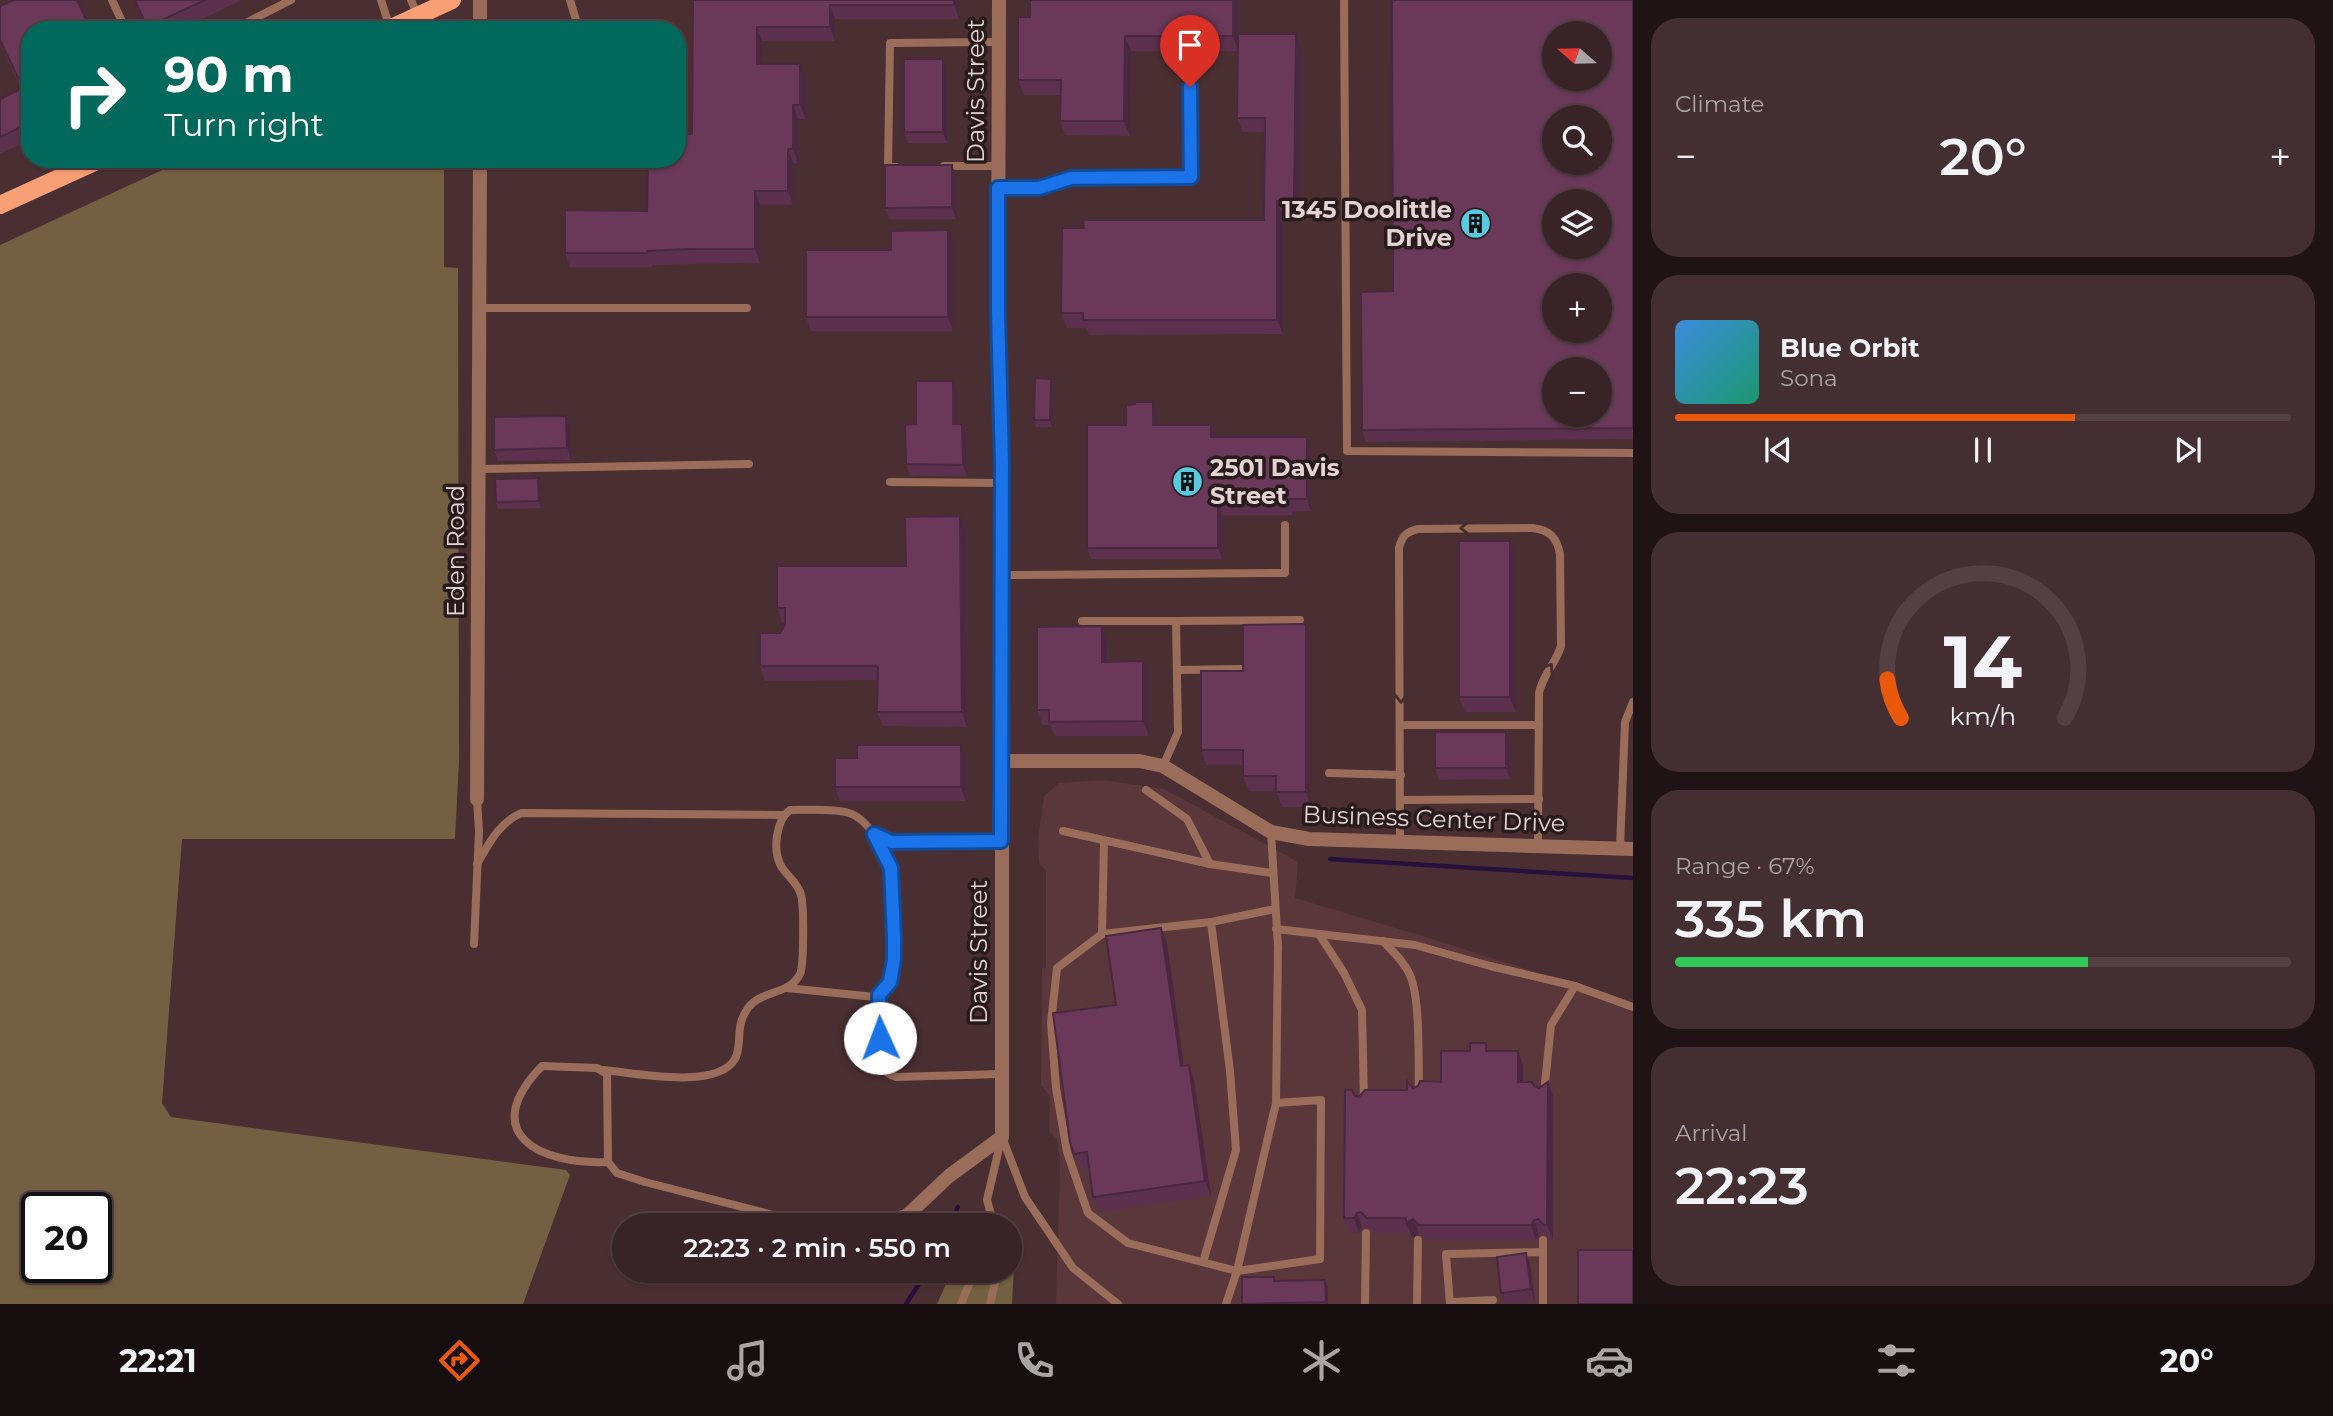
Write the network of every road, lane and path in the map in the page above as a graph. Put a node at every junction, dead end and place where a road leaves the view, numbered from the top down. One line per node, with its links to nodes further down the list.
1 (291, 0): 11 (lane)
2 (381, 0): 12 (lane)
3 (452, 0): 9 (main road)
4 (480, 0): 14 (street)
5 (570, 0): 15 (lane)
6 (999, 0): 16 (street, Davis Street)
7 (1345, 0): 27 (lane)
8 (115, 1): 10 (lane)
9 (414, 8): 13 (main road)
10 (123, 21)
11 (250, 21)
12 (386, 21)
13 (398, 21)
14 (480, 21)
15 (576, 21)
16 (999, 42): 19 (street, Davis Street); 20 (lane)
17 (1190, 64): 23 (lane)
18 (929, 166): 19 (lane)
19 (998, 166): 23 (street, Davis Street)
20 (902, 167)
21 (81, 168): 24 (main road)
22 (481, 168): 25 (street, Eden Road)
23 (998, 188): 31 (street, Davis Street)
24 (0, 205)
25 (480, 307): 26 (lane); 29 (street, Eden Road)
26 (747, 309)
27 (1633, 453)
28 (748, 464): 29 (lane)
29 (480, 469): 48 (street, Eden Road)
30 (890, 482): 31 (lane)
31 (1002, 483): 33 (street, Davis Street)
32 (1285, 525): 33 (lane)
33 (1002, 575): 43 (street, Davis Street)
34 (1300, 620): 36 (lane)
35 (1082, 621): 36 (lane)
36 (1176, 621): 38 (lane)
37 (1241, 669): 38 (lane)
38 (1177, 670): 44 (lane)
39 (1633, 702): 42 (lane)
40 (1401, 725): 41 (lane); 41 (lane, one-way to 40); 46 (lane)
41 (1539, 729): 49 (lane)
42 (1629, 734): 59 (lane)
43 (1001, 761): 44 (street, Business Center Drive); 55 (street, Davis Street)
44 (1163, 766): 53 (street, Business Center Drive)
45 (1329, 774): 46 (lane)
46 (1401, 775): 50 (lane)
47 (1146, 790): 61 (lane)
48 (477, 799): 60 (lane, Eden Road)
49 (1539, 799): 50 (lane); 58 (lane)
50 (1401, 800): 57 (lane)
51 (782, 815): 54 (lane); 60 (lane); 71 (lane)
52 (1063, 831): 56 (lane)
53 (1271, 832): 57 (street, Business Center Drive); 62 (lane)
54 (874, 834): 55 (lane); 72 (lane)
55 (1001, 841): 75 (street, Davis Street)
56 (1104, 841): 61 (lane); 66 (lane)
57 (1400, 843): 58 (street, Business Center Drive)
58 (1538, 846): 59 (street, Business Center Drive)
59 (1627, 849)
60 (477, 864): 69 (lane, Eden Road)
61 (1210, 864): 62 (lane)
62 (1272, 873): 63 (lane)
63 (1275, 909): 64 (lane); 65 (lane)
64 (1211, 922): 66 (lane); 90 (lane)
65 (1276, 929): 67 (lane); 78 (lane)
66 (1102, 934): 90 (lane)
67 (1319, 934): 68 (lane); 79 (lane)
68 (1383, 941): 70 (lane); 76 (lane)
69 (474, 944)
70 (1575, 986): 73 (lane); 77 (lane)
71 (787, 988): 72 (lane); 74 (lane)
72 (879, 995): 75 (lane)
73 (1633, 1007)
74 (602, 1070): 81 (lane); 81 (lane)
75 (1002, 1074): 80 (street, Davis Street)
76 (1419, 1096)
77 (1544, 1096)
78 (1276, 1103): 91 (lane); 91 (lane)
79 (1364, 1105)
80 (1002, 1137): 82 (street); 85 (lane); 98 (lane)
81 (608, 1162): 83 (lane)
82 (910, 1212): 84 (lane)
83 (765, 1213)
84 (906, 1213)
85 (991, 1213)
86 (1366, 1233): 100 (lane)
87 (1418, 1240): 101 (lane)
88 (1543, 1240): 89 (lane)
89 (1543, 1252): 95 (lane); 102 (lane)
90 (1203, 1262): 91 (lane)
91 (1237, 1271): 99 (lane)
92 (970, 1283): 96 (lane)
93 (995, 1283): 97 (lane)
94 (1493, 1300): 95 (lane)
95 (1450, 1303)
96 (961, 1304)
97 (990, 1304)
98 (1118, 1304)
99 (1226, 1304)
100 (1365, 1304)
101 (1417, 1304)
102 (1543, 1304)

